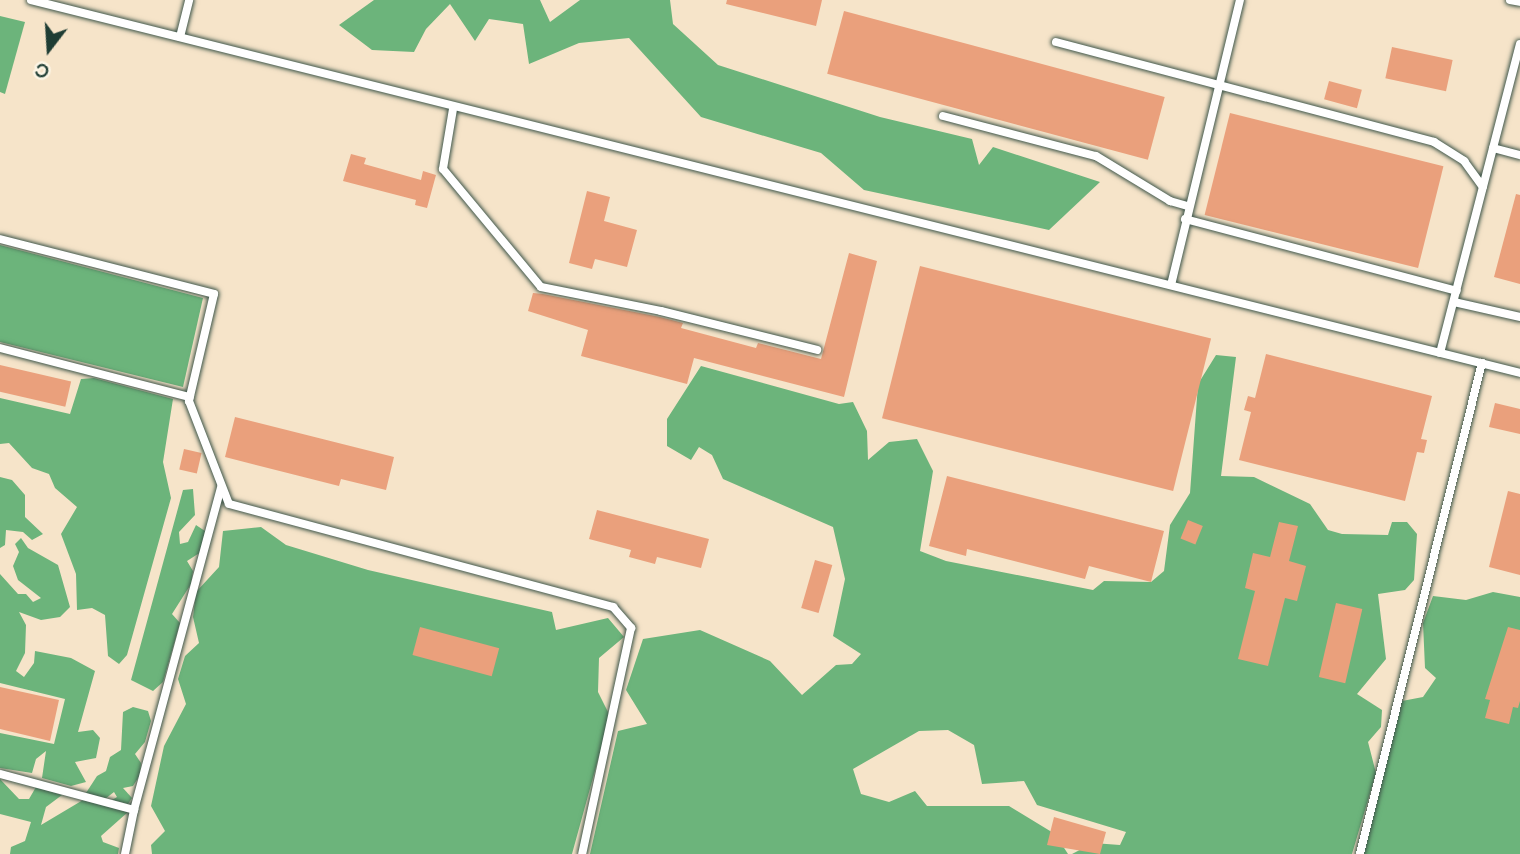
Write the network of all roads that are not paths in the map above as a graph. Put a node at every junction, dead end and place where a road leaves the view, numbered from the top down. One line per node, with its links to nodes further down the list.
1 (31, 0): 6 (lane)
2 (189, 0): 6 (lane)
3 (1240, 0): 9 (lane)
4 (1510, 0): 5 (lane)
5 (1520, 2)
6 (180, 37): 10 (lane)
7 (1056, 42): 9 (lane)
8 (1520, 46): 12 (lane)
9 (1218, 84): 14 (lane); 15 (lane)
10 (453, 108): 18 (lane); 23 (lane)
11 (943, 116): 15 (lane)
12 (1493, 148): 13 (lane); 14 (lane)
13 (1520, 155)
14 (1483, 187): 19 (lane)
15 (1188, 206): 16 (lane)
16 (1185, 219): 18 (lane); 19 (lane)
17 (0, 239): 27 (lane)
18 (1171, 285): 24 (lane)
19 (1457, 290): 20 (lane)
20 (1454, 302): 21 (lane); 24 (lane)
21 (1520, 317)
22 (0, 348): 27 (lane)
23 (817, 350)
24 (1440, 353): 25 (lane)
25 (1482, 363): 26 (lane); 33 (lane)
26 (1520, 373)
27 (190, 397): 28 (lane)
28 (221, 484): 30 (lane); 32 (lane)
29 (0, 774): 30 (lane)
30 (134, 810): 31 (lane)
31 (125, 854)
32 (582, 854)
33 (1360, 854)

